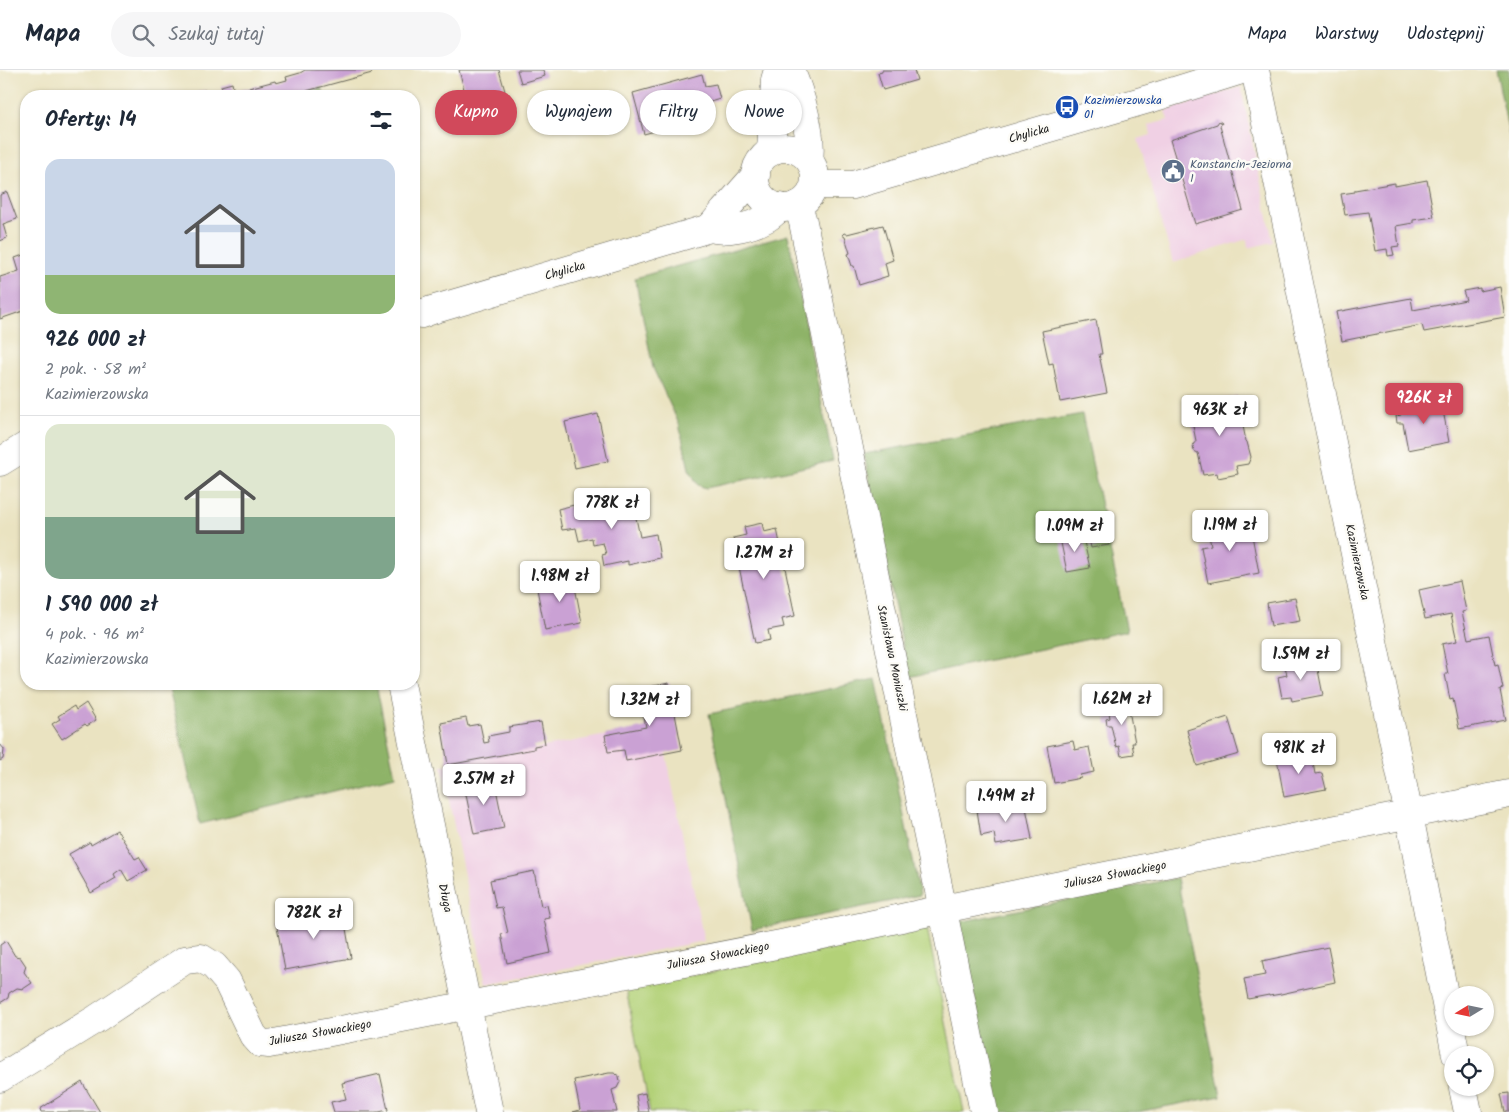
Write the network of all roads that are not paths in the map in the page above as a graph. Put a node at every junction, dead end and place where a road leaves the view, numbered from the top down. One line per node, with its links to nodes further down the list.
1 (778, 70): 5 (street)
2 (790, 70): 6 (street)
3 (1242, 70): 6 (street, Chylicka)
4 (1255, 70): 15 (street, Kazimierzowska)
5 (771, 152): 6 (street); 7 (street)
6 (812, 172): 8 (street)
7 (756, 175): 8 (street); 9 (street)
8 (789, 206): 9 (street, Chylicka); 16 (street, Stanisława Moniuszki)
9 (710, 228): 10 (street, Chylicka)
10 (420, 316)
11 (20, 450): 12 (street)
12 (0, 462)
13 (402, 690): 17 (street, Długa)
14 (1509, 794): 15 (street, Juliusza Słowackiego)
15 (1409, 815): 16 (street, Juliusza Słowackiego); 18 (street, Kazimierzowska)
16 (943, 909): 17 (street, Juliusza Słowackiego); 22 (street, Stanisława Moniuszki)
17 (467, 1005): 19 (street, Juliusza Słowackiego); 21 (street, Długa)
18 (1454, 1046)
19 (0, 1078)
20 (1465, 1096): 23 (street)
21 (488, 1112)
22 (984, 1112)
23 (1468, 1112)

